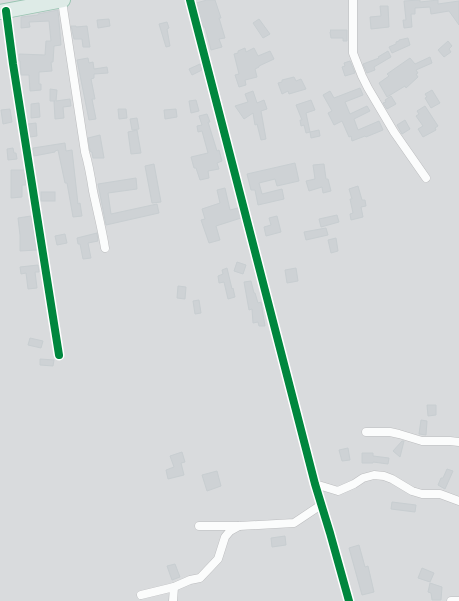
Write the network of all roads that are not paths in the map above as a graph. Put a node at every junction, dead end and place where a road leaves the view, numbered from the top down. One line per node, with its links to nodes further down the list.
1 (62, 0): 4 (highway); 6 (street)
2 (190, 0): 10 (street)
3 (353, 0): 5 (street)
4 (3, 12): 7 (street)
5 (426, 178)
6 (105, 248)
7 (59, 355)
8 (366, 432): 9 (street)
9 (459, 442)
10 (315, 484): 11 (street); 12 (street)
11 (459, 501)
12 (321, 505): 14 (street); 18 (street)
13 (199, 526): 14 (street)
14 (239, 526): 15 (street)
15 (174, 587): 16 (street); 17 (street)
16 (141, 595)
17 (173, 601)
18 (349, 601)
19 (451, 601): 20 (street)
20 (459, 601)

